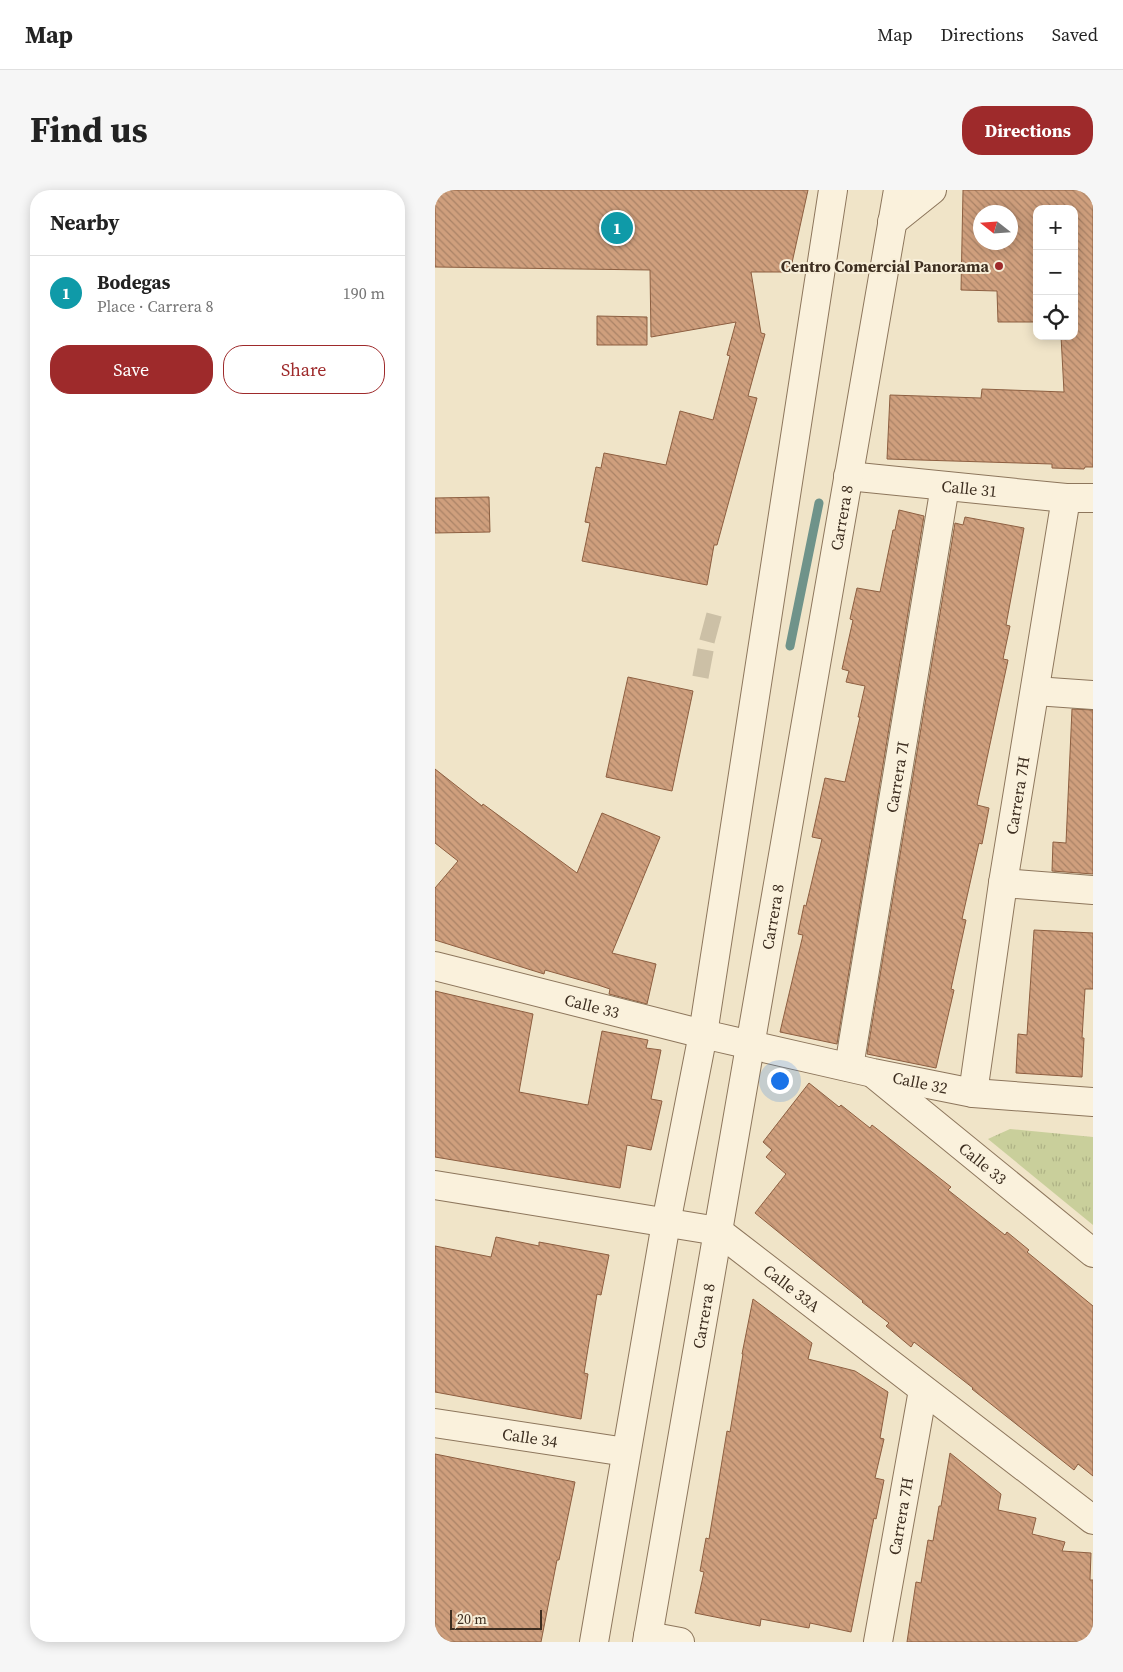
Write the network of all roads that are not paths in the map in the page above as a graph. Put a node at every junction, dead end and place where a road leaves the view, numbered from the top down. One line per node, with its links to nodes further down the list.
1 (833, 190): 14 (street)
2 (898, 190): 4 (street, Carrera 8)
3 (933, 190): 4 (street)
4 (892, 222): 5 (street, Carrera 8)
5 (848, 476): 6 (street, Calle 31); 15 (street, Carrera 8)
6 (945, 486): 7 (street, Calle 31); 16 (street, Carrera 7I)
7 (1066, 498): 8 (street, Calle 31); 9 (street, Carrera 7H)
8 (1093, 498)
9 (1035, 692): 10 (street); 11 (street, Carrera 7H)
10 (1093, 695)
11 (1003, 883): 12 (street); 17 (street, Carrera 7H)
12 (1093, 890)
13 (435, 966): 14 (street, Calle 33)
14 (703, 1034): 15 (street, Calle 33); 20 (street)
15 (750, 1044): 16 (street, Calle 32); 21 (street, Carrera 8)
16 (861, 1070): 17 (street, Calle 32); 22 (street, Calle 33)
17 (973, 1093): 18 (street, Calle 32)
18 (1093, 1102)
19 (435, 1185): 20 (street, Calle 33A)
20 (665, 1223): 21 (street, Calle 33A); 25 (street)
21 (718, 1232): 23 (street, Calle 33A); 27 (street, Carrera 8)
22 (1093, 1253)
23 (923, 1390): 26 (street, Calle 33A); 30 (street, Carrera 7H)
24 (435, 1423): 25 (street, Calle 34)
25 (626, 1452): 28 (street)
26 (1093, 1520)
27 (648, 1639): 29 (street)
28 (594, 1642)
29 (680, 1642)
30 (878, 1642)

